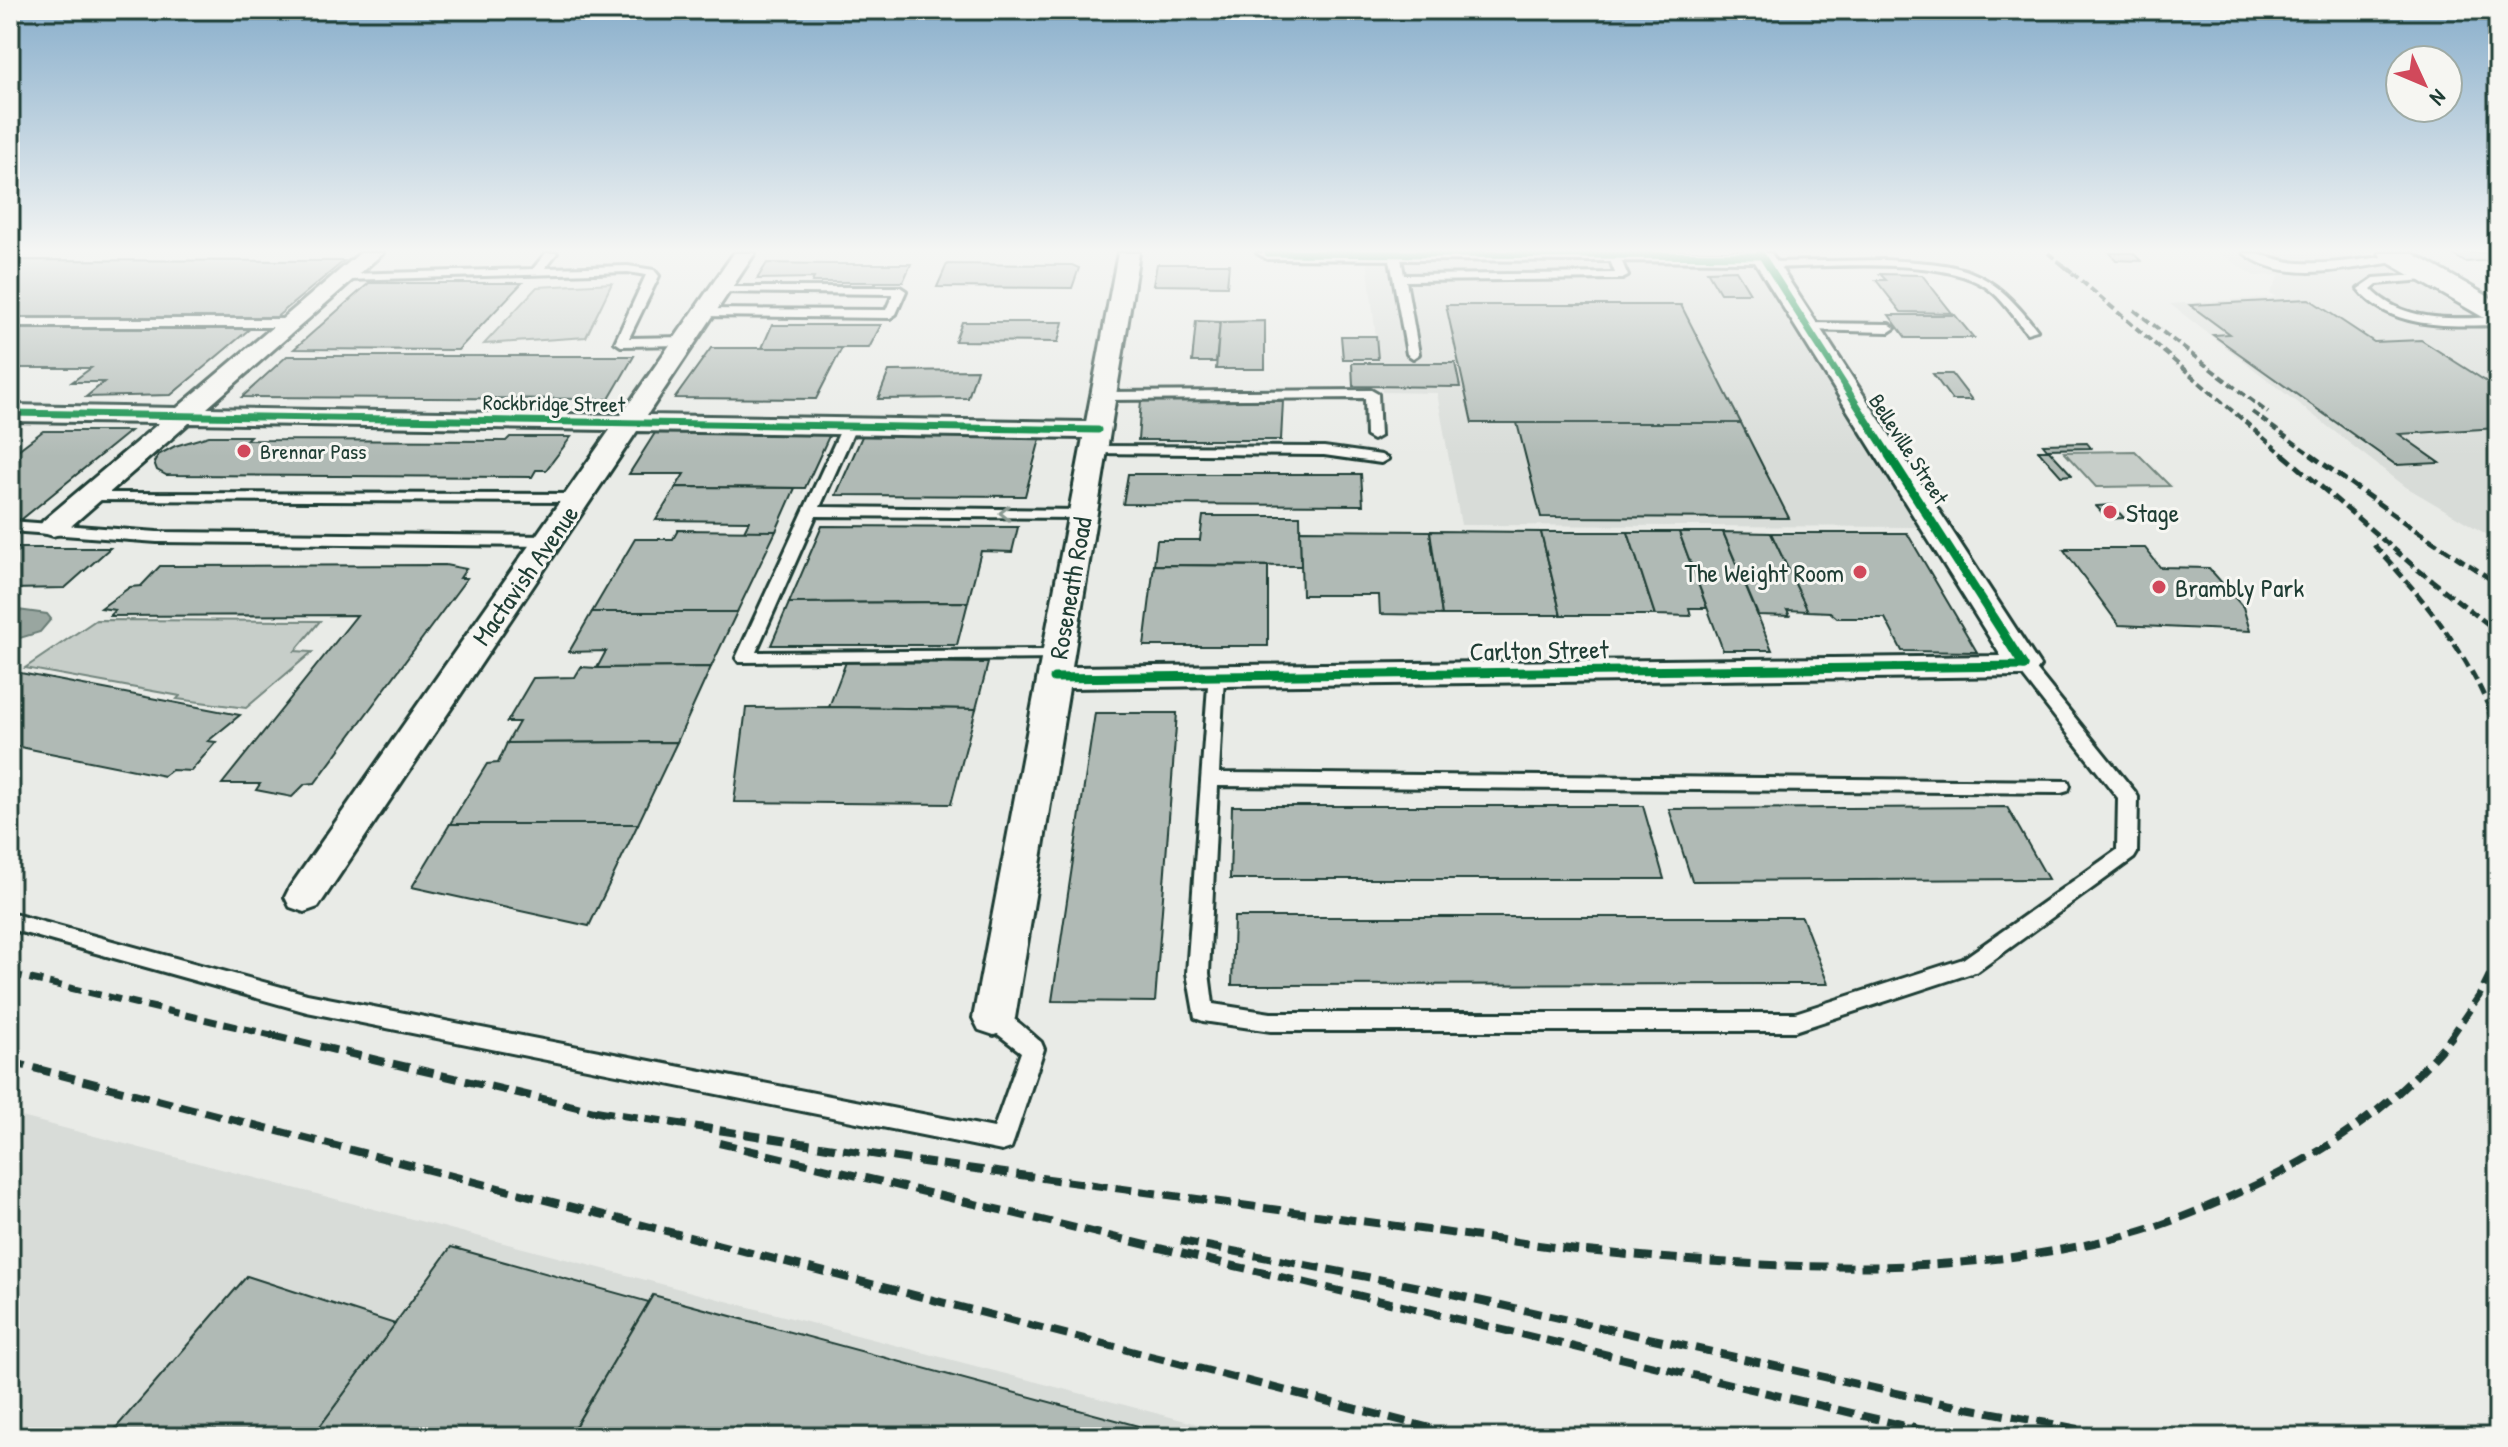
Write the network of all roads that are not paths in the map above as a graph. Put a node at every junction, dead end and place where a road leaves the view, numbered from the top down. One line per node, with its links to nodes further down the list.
1 (294, 321): 11 (street)
2 (631, 321): 15 (lane)
3 (699, 321): 15 (street, Mactavish Avenue)
4 (1117, 321): 17 (street, Roseneath Road)
5 (1407, 321): 16 (lane)
6 (1804, 321): 12 (street, Belleville Street)
7 (2022, 321): 14 (lane)
8 (2439, 321): 9 (lane)
9 (2498, 321)
10 (10, 323): 11 (lane)
11 (291, 323): 19 (street)
12 (1808, 327): 13 (lane); 33 (street, Belleville Street)
13 (1889, 328)
14 (2031, 330)
15 (685, 341): 20 (street, Mactavish Avenue)
16 (1413, 354)
17 (1104, 396): 22 (lane); 23 (street, Roseneath Road)
18 (10, 413): 19 (street, Rockbridge Street)
19 (186, 414): 20 (street, Rockbridge Street); 25 (street)
20 (627, 424): 21 (street, Rockbridge Street); 26 (street, Mactavish Avenue)
21 (849, 427): 23 (street, Rockbridge Street); 27 (lane)
22 (1373, 436)
23 (1096, 440): 24 (lane); 28 (street, Roseneath Road)
24 (1381, 459)
25 (89, 497): 26 (lane); 30 (street)
26 (579, 498): 31 (street, Mactavish Avenue)
27 (811, 511): 28 (lane, one-way to 27); 32 (lane)
28 (1083, 514): 32 (street, Roseneath Road)
29 (10, 526): 30 (lane)
30 (53, 527): 31 (lane)
31 (549, 541): 37 (street, Mactavish Avenue)
32 (1056, 666): 34 (street, Carlton Street); 39 (street, Roseneath Road)
33 (2024, 666): 34 (street, Carlton Street); 35 (lane)
34 (1215, 676): 35 (lane)
35 (1209, 779): 36 (lane)
36 (2061, 786)
37 (304, 897)
38 (10, 921): 39 (lane)
39 (994, 1018)

